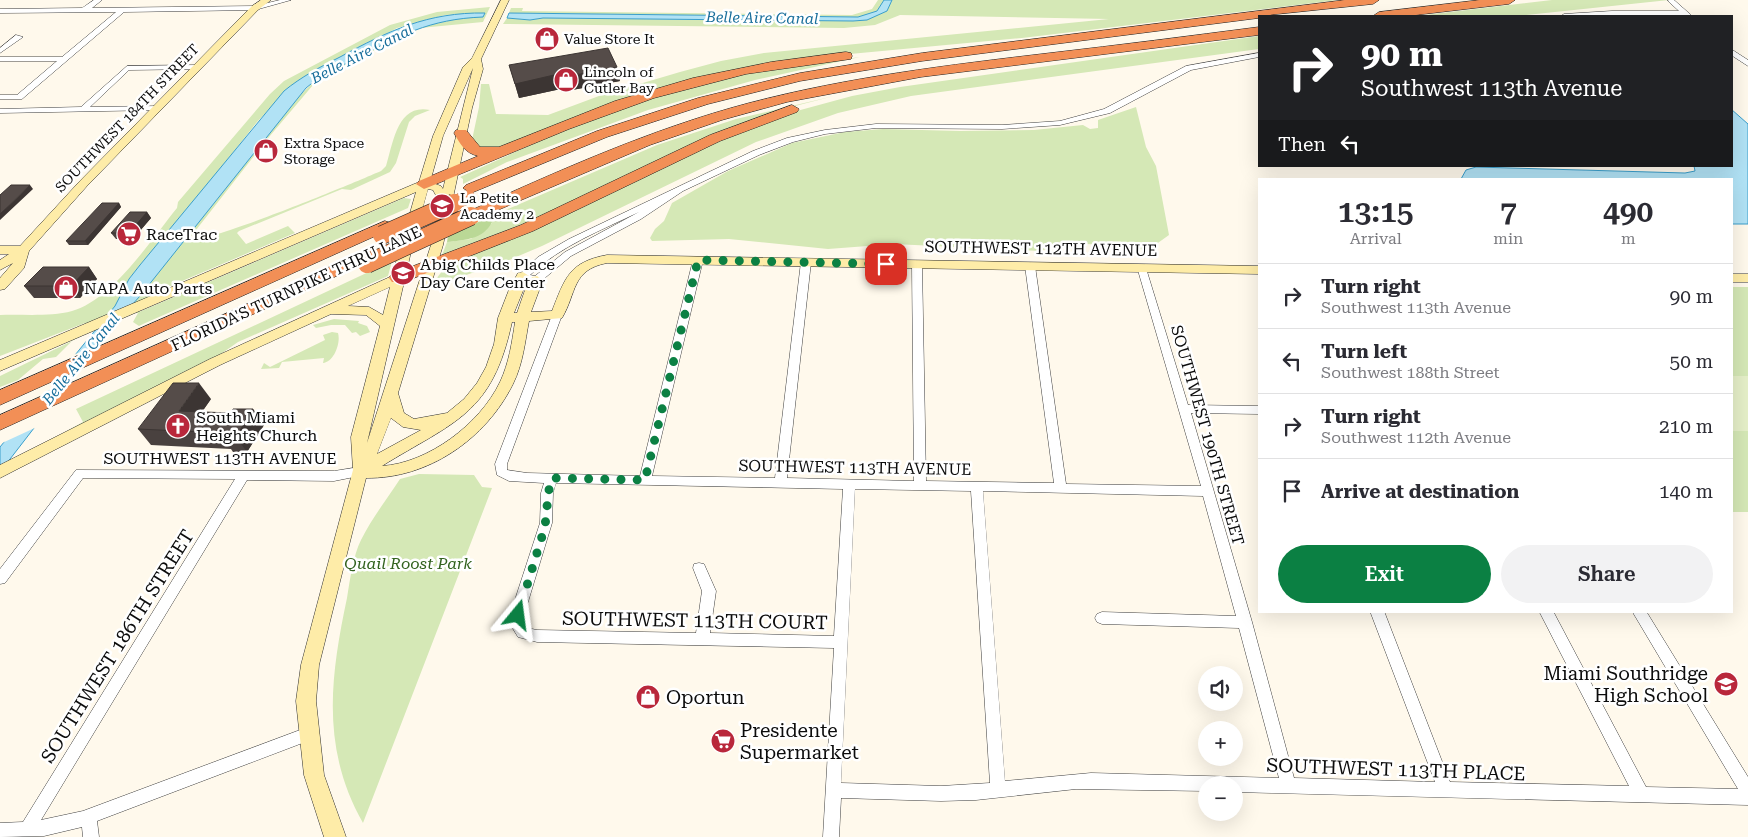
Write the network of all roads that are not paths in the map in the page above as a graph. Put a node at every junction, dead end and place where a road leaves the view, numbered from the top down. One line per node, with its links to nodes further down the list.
1 (99, 0): 10 (street)
2 (103, 0): 11 (street)
3 (267, 0): 9 (main road, SOUTHWEST 184TH STREET)
4 (288, 0): 9 (street)
5 (505, 0): 25 (main road)
6 (1373, 0): 20 (highway)
7 (1509, 0): 14 (highway)
8 (1671, 1): 16 (street)
9 (256, 4): 12 (street); 29 (main road, SOUTHWEST 184TH STREET)
10 (84, 10): 11 (street); 13 (street)
11 (94, 10): 12 (street)
12 (122, 10): 26 (street)
13 (0, 11)
14 (1387, 15)
15 (1630, 15): 16 (street)
16 (1687, 15)
17 (1258, 31): 19 (highway)
18 (19, 36): 21 (street)
19 (1121, 49): 41 (highway); 50 (highway)
20 (975, 50): 35 (highway); 41 (highway, FLORIDA'S TURNPIKE THRU LANE)
21 (0, 51)
22 (1733, 52): 27 (street)
23 (1258, 55): 39 (street)
24 (0, 59): 26 (street)
25 (476, 59): 34 (main road); 36 (main road)
26 (60, 62): 28 (street); 30 (street)
27 (1748, 64)
28 (0, 65)
29 (197, 67): 31 (main road, SOUTHWEST 184TH STREET); 32 (street)
30 (0, 97)
31 (157, 108): 32 (street); 46 (main road, SOUTHWEST 184TH STREET)
32 (82, 110): 33 (street)
33 (0, 111)
34 (461, 134): 35 (highway); 37 (main road)
35 (507, 149): 37 (highway)
36 (432, 156): 38 (main road); 40 (main road)
37 (454, 172): 38 (highway); 42 (main road)
38 (424, 184): 40 (main road); 42 (main road); 43 (main road)
39 (679, 192): 44 (street); 47 (street)
40 (385, 201): 69 (main road)
41 (471, 202): 70 (highway, bridge); 72 (highway, FLORIDA'S TURNPIKE THRU LANE, bridge)
42 (447, 204): 50 (main road)
43 (407, 243): 50 (highway); 57 (main road)
44 (558, 248): 47 (street); 56 (street)
45 (0, 250): 46 (main road)
46 (23, 250): 52 (main road, SOUTHWEST 184TH STREET); 61 (main road, SOUTHWEST 184TH STREET)
47 (568, 254): 60 (street)
48 (698, 260): 49 (main road, SOUTHWEST 112TH AVENUE); 63 (main road, SOUTHWEST 112TH AVENUE); 81 (street)
49 (806, 262): 51 (main road, SOUTHWEST 112TH AVENUE); 82 (street)
50 (431, 264): 57 (highway); 68 (main road)
51 (917, 264): 53 (main road, SOUTHWEST 112TH AVENUE); 84 (street)
52 (0, 266)
53 (1030, 266): 54 (main road, SOUTHWEST 112TH AVENUE); 86 (street)
54 (1142, 267): 55 (main road, SOUTHWEST 112TH AVENUE); 74 (street, SOUTHWEST 190TH STREET)
55 (1258, 270)
56 (523, 276): 60 (street); 65 (main road)
57 (398, 278): 62 (main road); 66 (main road)
58 (1733, 278): 59 (main road)
59 (1748, 278)
60 (538, 280): 64 (main road)
61 (0, 286)
62 (324, 311): 66 (main road); 77 (main road)
63 (557, 315): 64 (main road); 80 (street, SOUTHWEST 113TH AVENUE)
64 (523, 316): 65 (main road); 78 (main road)
65 (505, 318): 73 (main road)
66 (386, 324): 67 (main road)
67 (383, 339): 68 (main road); 78 (main road)
68 (400, 359): 71 (main road)
69 (2, 365)
70 (98, 383): 72 (highway, FLORIDA'S TURNPIKE THRU LANE); 76 (highway)
71 (391, 393): 73 (main road); 78 (main road)
72 (4, 405)
73 (465, 405): 78 (main road)
74 (1183, 409): 75 (street); 87 (street, SOUTHWEST 190TH STREET)
75 (1258, 410)
76 (0, 432)
77 (0, 472)
78 (360, 472): 79 (street, SOUTHWEST 113TH AVENUE); 97 (main road)
79 (244, 475): 89 (street, SOUTHWEST 113TH AVENUE); 107 (street, SOUTHWEST 186TH STREET)
80 (552, 478): 81 (street, SOUTHWEST 113TH AVENUE); 95 (street, SOUTHWEST 113TH COURT)
81 (645, 480): 82 (street, SOUTHWEST 113TH AVENUE)
82 (781, 482): 83 (street, SOUTHWEST 113TH AVENUE)
83 (849, 484): 84 (street, SOUTHWEST 113TH AVENUE); 96 (street)
84 (920, 485): 85 (street, SOUTHWEST 113TH AVENUE)
85 (977, 486): 86 (street, SOUTHWEST 113TH AVENUE); 99 (street)
86 (1061, 488): 87 (street, SOUTHWEST 113TH AVENUE)
87 (1208, 491): 94 (street, SOUTHWEST 190TH STREET)
88 (699, 568): 95 (street)
89 (0, 579)
90 (1378, 613): 101 (street)
91 (1547, 613): 103 (street)
92 (1640, 613): 102 (street)
93 (1102, 618): 94 (street)
94 (1245, 622): 98 (street, SOUTHWEST 190TH STREET)
95 (702, 640): 96 (street, SOUTHWEST 113TH COURT)
96 (842, 642): 100 (street)
97 (308, 734): 105 (street); 109 (main road)
98 (1289, 786): 99 (street, SOUTHWEST 113TH PLACE); 101 (street, SOUTHWEST 113TH PLACE)
99 (998, 789): 100 (street, SOUTHWEST 113TH PLACE)
100 (834, 790): 110 (street)
101 (1446, 791): 103 (street, SOUTHWEST 113TH PLACE)
102 (1748, 791)
103 (1642, 796): 104 (street, SOUTHWEST 113TH PLACE)
104 (1748, 797)
105 (89, 817): 107 (street); 108 (street)
106 (0, 831): 107 (street)
107 (24, 833)
108 (91, 837)
109 (335, 837)
110 (831, 837)

